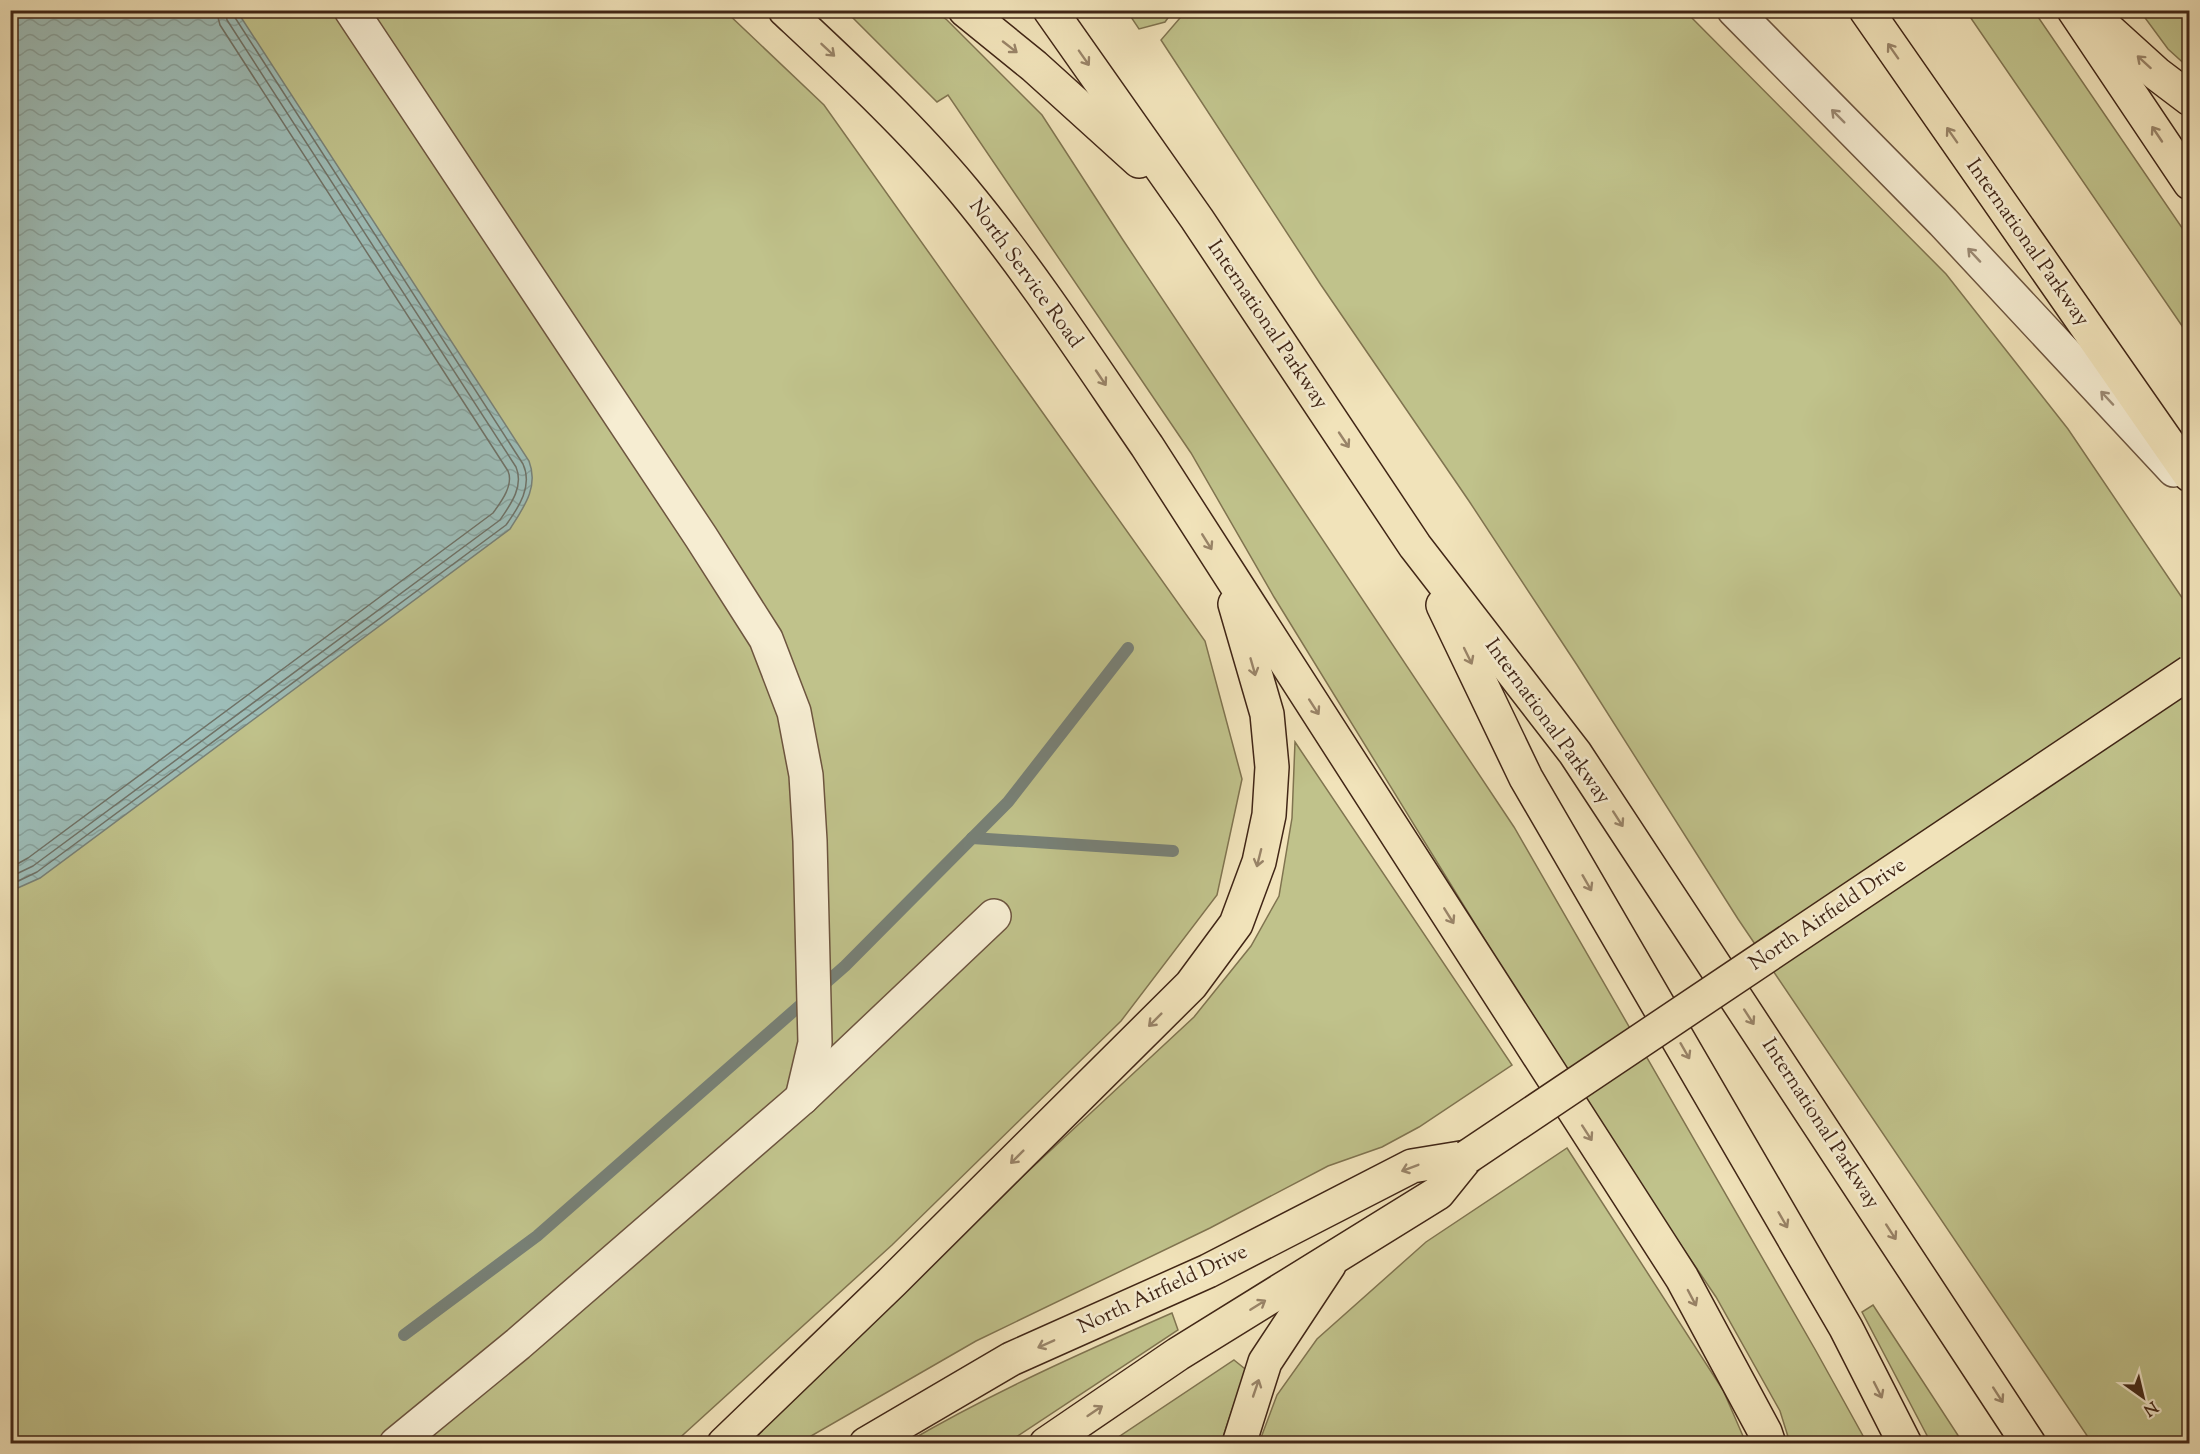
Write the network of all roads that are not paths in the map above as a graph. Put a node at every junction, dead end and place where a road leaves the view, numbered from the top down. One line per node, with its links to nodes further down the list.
1 (351, 10): 18 (lane)
2 (785, 10): 15 (main road, North Service Road, one-way to 15)
3 (964, 10): 11 (main road, one-way to 11)
4 (1050, 10): 11 (main road, International Parkway, one-way to 11)
5 (1734, 10): 13 (lane, one-way to 5)
6 (1866, 10): 12 (main road, International Parkway, one-way to 6)
7 (2074, 10): 10 (main road, one-way to 7)
8 (2086, 10): 9 (main road, one-way to 8)
9 (2190, 99)
10 (2190, 183)
11 (1183, 200): 14 (main road, International Parkway, one-way to 14)
12 (2190, 475)
13 (2190, 487)
14 (1415, 546): 27 (main road, one-way to 27); 28 (main road, International Parkway, one-way to 28)
15 (1225, 570): 22 (main road, one-way to 22); 26 (main road, North Service Road, one-way to 26)
16 (2190, 672): 19 (main road, North Airfield Drive, bridge)
17 (994, 916): 18 (lane)
18 (802, 1098): 21 (lane)
19 (1467, 1157): 20 (main road, North Airfield Drive); 23 (main road, North Airfield Drive, one-way to 23)
20 (1335, 1257): 24 (main road, North Airfield Drive, one-way to 20); 25 (main road, one-way to 20)
21 (396, 1443)
22 (724, 1443)
23 (866, 1443)
24 (1046, 1443)
25 (1239, 1443)
26 (1769, 1443)
27 (1905, 1443)
28 (2029, 1443)

